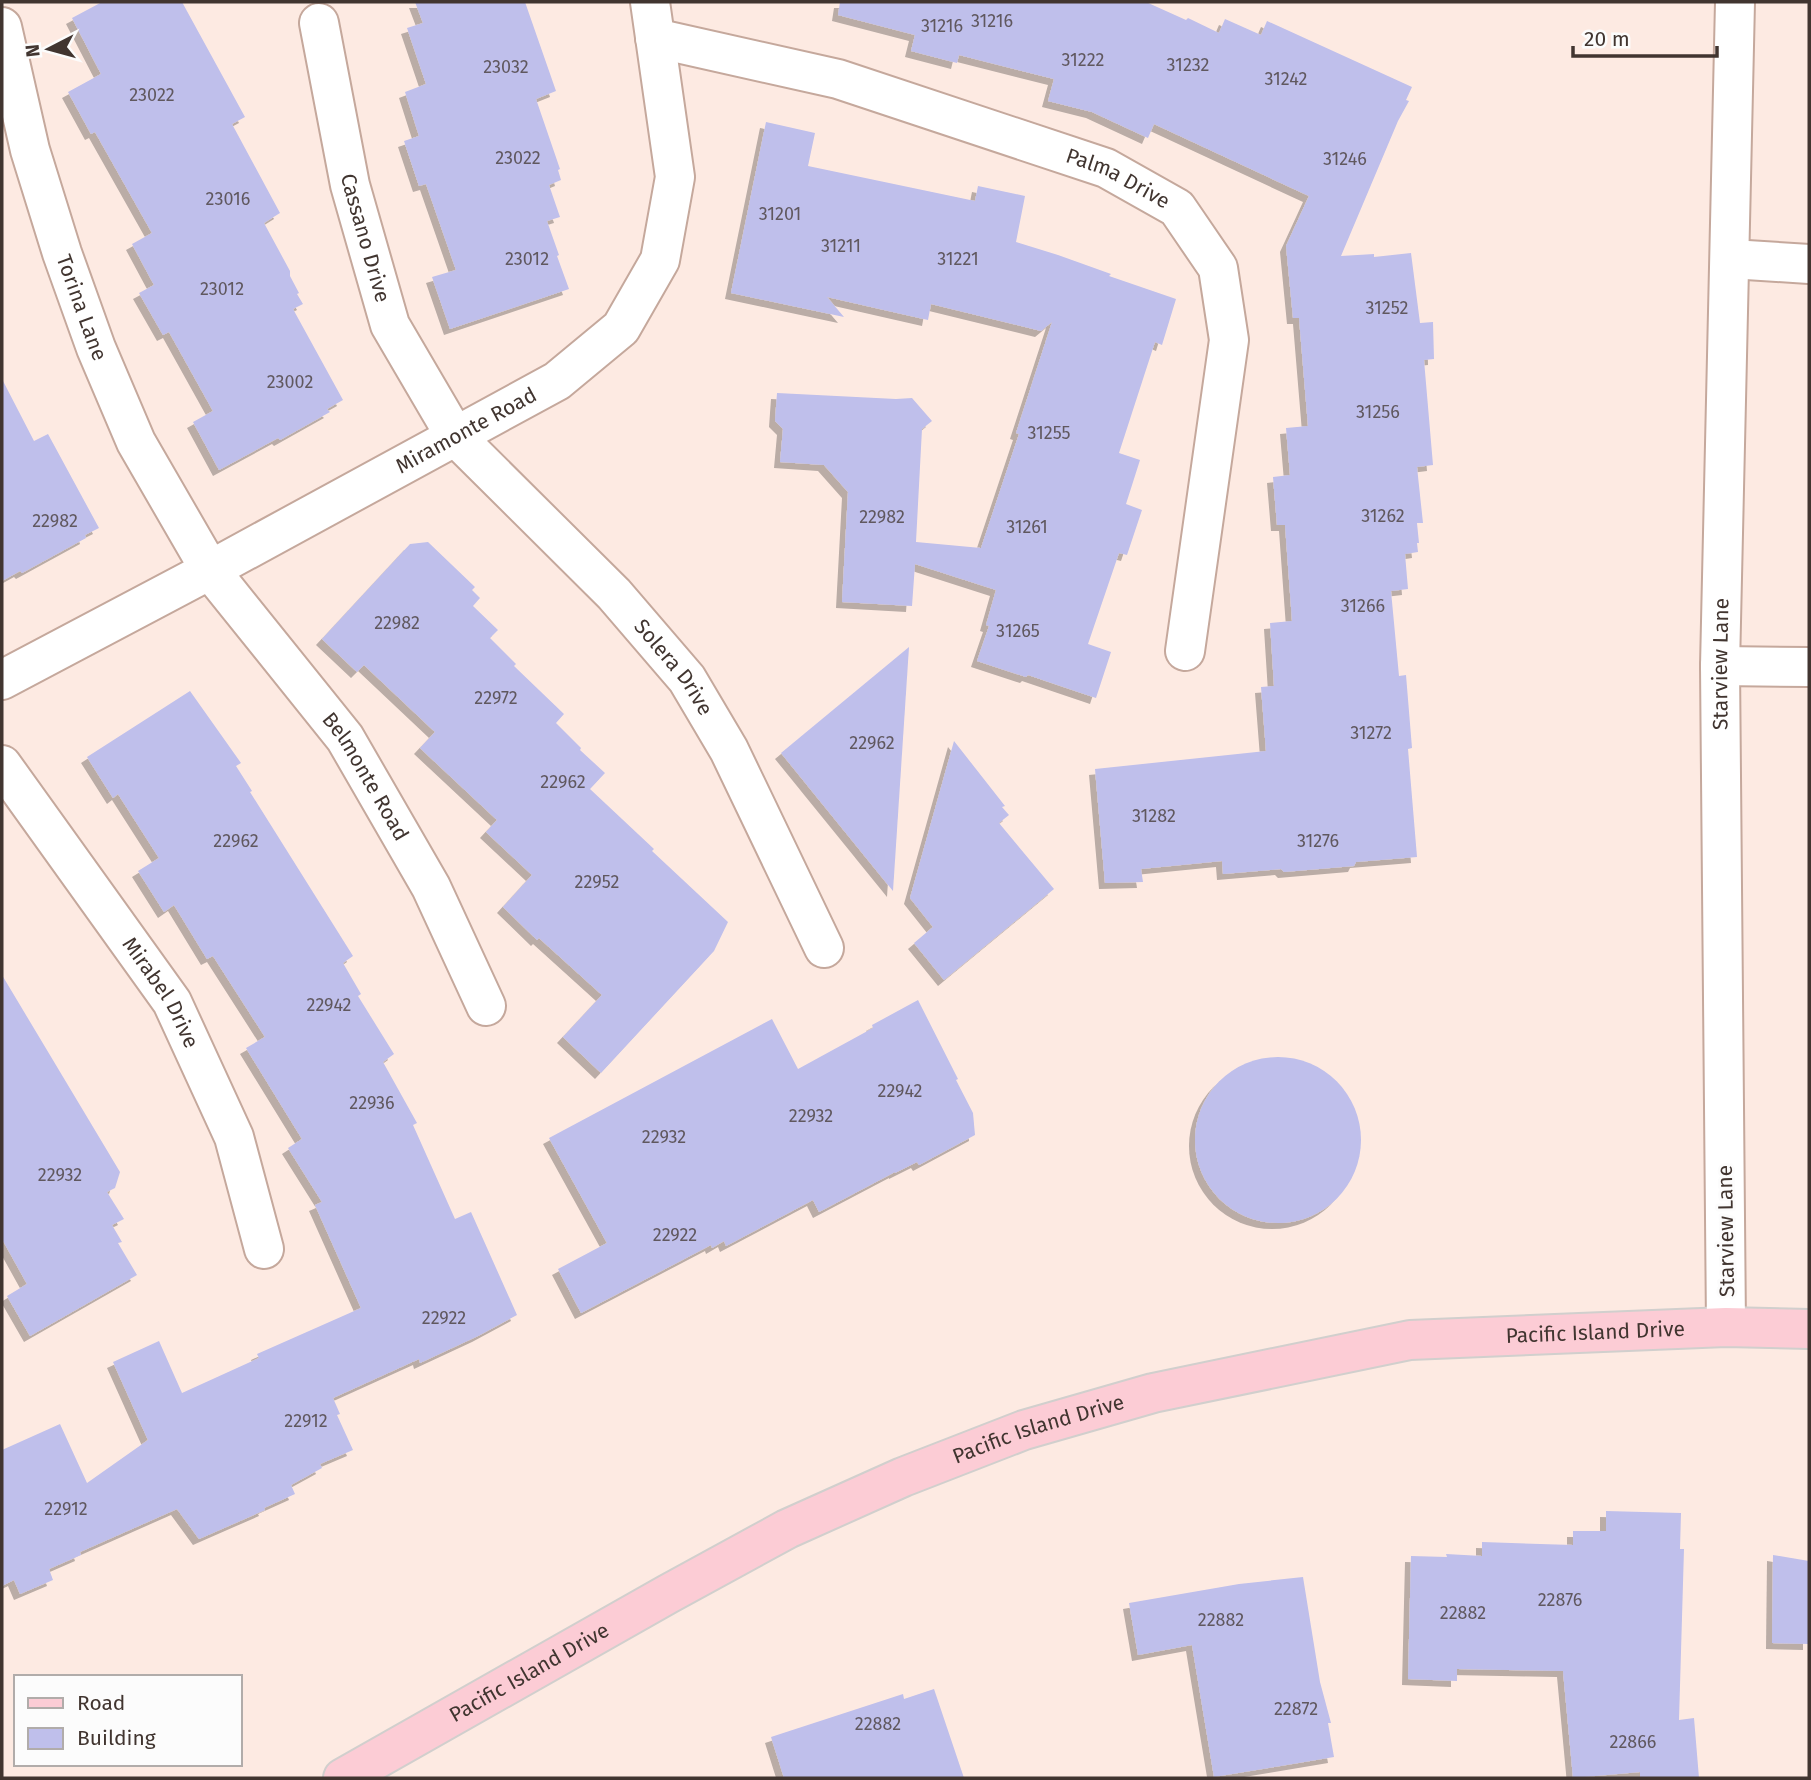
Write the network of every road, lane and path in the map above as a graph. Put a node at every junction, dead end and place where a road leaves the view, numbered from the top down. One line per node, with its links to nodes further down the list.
1 (1735, 2): 5 (street, Starview Lane)
2 (652, 20): 7 (street, Miramonte Road); 9 (street, Palma Drive)
3 (319, 23): 7 (street, Cassano Drive)
4 (2, 27): 8 (street, Torina Lane)
5 (1731, 259): 6 (street); 10 (street, Starview Lane)
6 (1809, 264)
7 (455, 436): 8 (street, Miramonte Road); 14 (street, Solera Drive)
8 (210, 570): 12 (street, Miramonte Road); 15 (street, Belmonte Road)
9 (1185, 651)
10 (1720, 666): 11 (street); 17 (street, Starview Lane)
11 (1809, 667)
12 (2, 680)
13 (2, 765): 16 (street, Mirabel Drive)
14 (824, 948)
15 (486, 1006)
16 (264, 1249)
17 (1726, 1327): 18 (main road, Pacific Island Drive); 19 (main road, Pacific Island Drive)
18 (1809, 1329)
19 (343, 1778)

